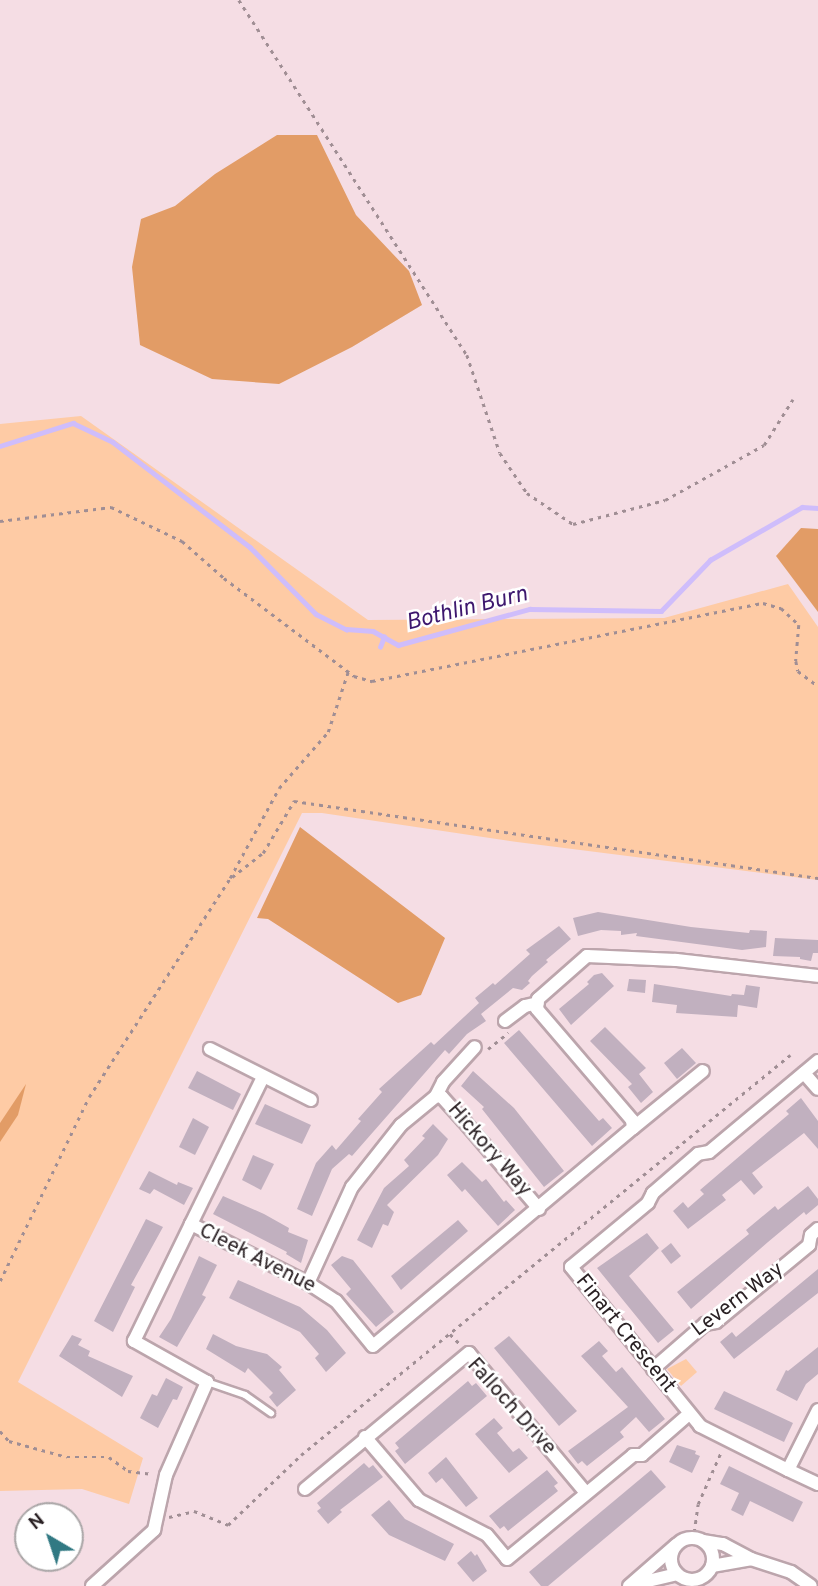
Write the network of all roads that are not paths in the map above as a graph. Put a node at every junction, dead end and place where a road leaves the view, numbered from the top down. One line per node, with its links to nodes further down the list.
1 (818, 976): 2 (street)
2 (538, 1003): 3 (street); 13 (street)
3 (505, 1021)
4 (475, 1047): 11 (street, Hickory Way)
5 (210, 1049): 9 (street)
6 (818, 1061): 8 (street, Finart Crescent)
7 (703, 1071): 13 (street, Cleek Avenue)
8 (804, 1073): 10 (street); 18 (street, Finart Crescent)
9 (263, 1077): 12 (street); 15 (street)
10 (818, 1089)
11 (436, 1096): 14 (street, Hickory Way); 17 (street, Hickory Way)
12 (311, 1100)
13 (633, 1128): 14 (street, Cleek Avenue)
14 (539, 1209): 17 (street, Cleek Avenue)
15 (191, 1224): 17 (street, Cleek Avenue); 19 (street, Cleek Avenue)
16 (818, 1229): 18 (street, Levern Way)
17 (307, 1283)
18 (653, 1368): 22 (street, Finart Crescent)
19 (207, 1382): 21 (lane); 34 (street)
20 (818, 1410): 24 (street)
21 (271, 1413)
22 (689, 1415): 24 (street, Finart Crescent); 27 (street)
23 (365, 1437): 26 (street, Falloch Drive); 27 (street); 27 (street, Falloch Drive)
24 (788, 1470): 25 (street, Finart Crescent)
25 (818, 1484)
26 (305, 1489)
27 (586, 1493)
28 (698, 1540): 29 (street); 30 (street); 31 (street)
29 (676, 1545): 32 (street); 35 (street)
30 (751, 1559): 31 (street); 36 (street)
31 (712, 1566): 33 (street)
32 (677, 1574): 33 (street); 35 (street)
33 (696, 1583)
34 (92, 1586)
35 (629, 1586)
36 (811, 1586)

